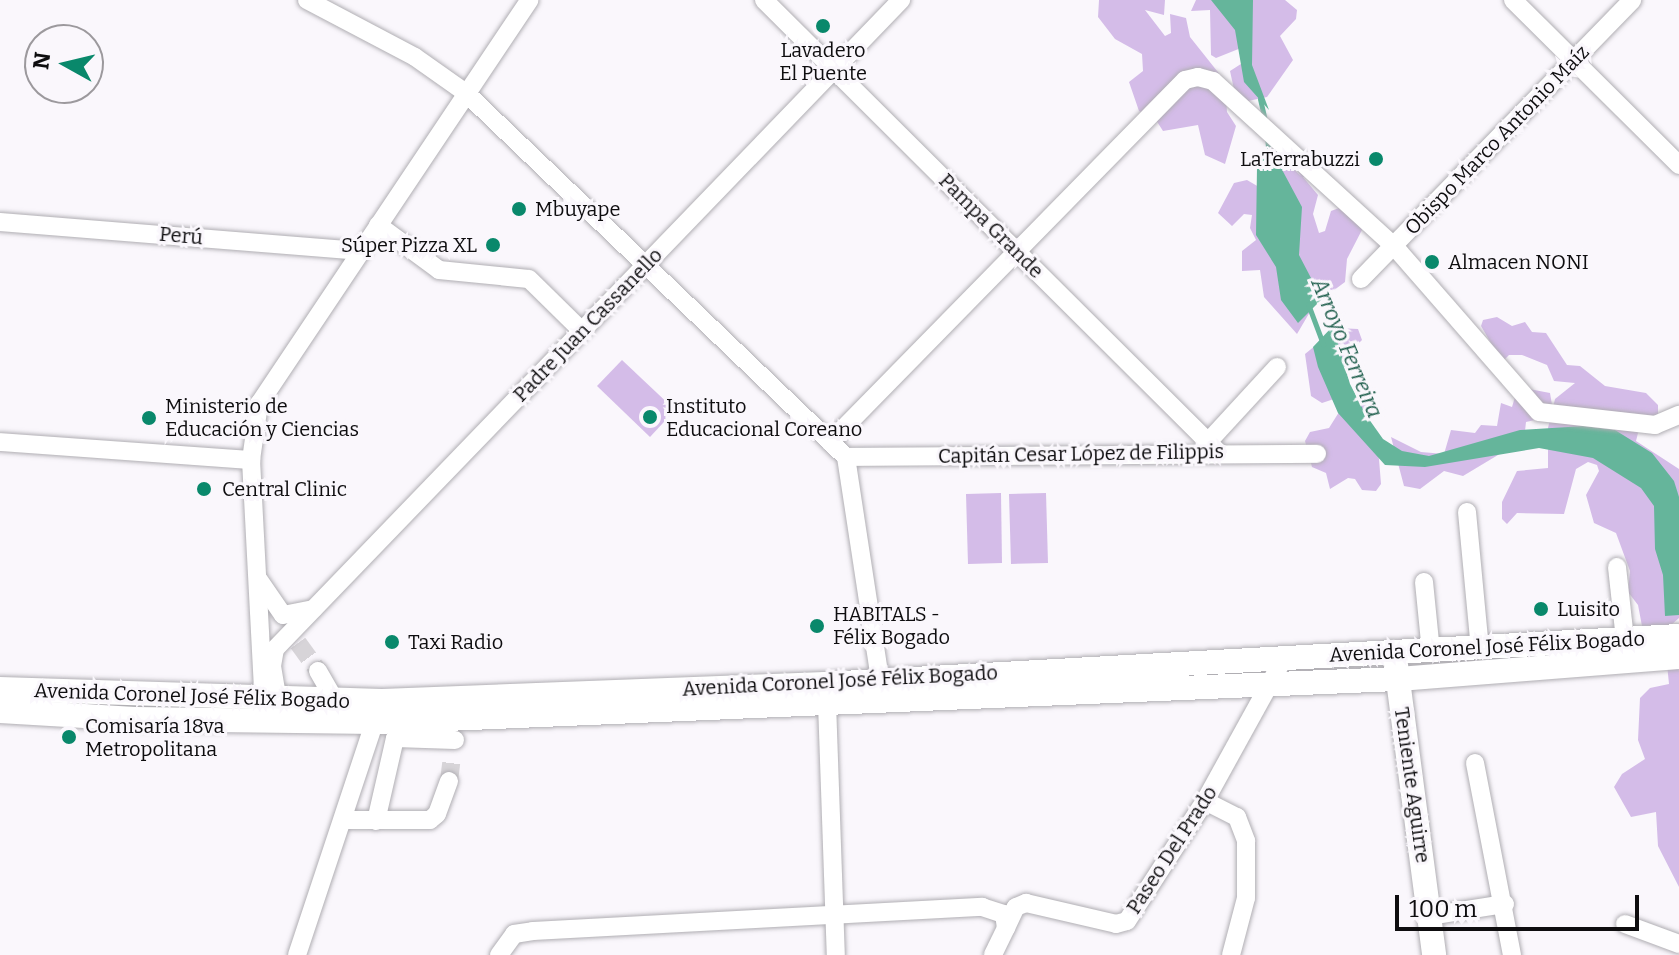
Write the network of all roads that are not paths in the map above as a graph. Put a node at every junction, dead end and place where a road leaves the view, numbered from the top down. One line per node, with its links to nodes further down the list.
1 (307, 0): 9 (street)
2 (529, 0): 9 (street)
3 (764, 0): 8 (street, Pampa Grande)
4 (901, 0): 8 (street, Padre Juan Cassanello)
5 (1513, 0): 7 (street)
6 (1632, 0): 7 (street, Obispo Marco Antonio Maíz)
7 (1574, 59): 10 (street); 13 (street, Obispo Marco Antonio Maíz)
8 (834, 70): 15 (street, Pampa Grande); 16 (street, Padre Juan Cassanello)
9 (466, 93): 12 (street); 16 (street)
10 (1679, 165)
11 (0, 222): 14 (street, Perú)
12 (378, 225): 14 (street); 18 (street)
13 (1394, 246): 15 (street); 17 (street, Obispo Marco Antonio Maíz); 20 (street)
14 (362, 251): 26 (street)
15 (1017, 252): 22 (street); 23 (street, Pampa Grande)
16 (646, 265): 18 (street, Padre Juan Cassanello); 22 (street)
17 (1361, 279)
18 (582, 331): 31 (street, Padre Juan Cassanello)
19 (1277, 367): 23 (street)
20 (1679, 415)
21 (0, 442): 26 (street)
22 (830, 442): 25 (street)
23 (1213, 447): 24 (street, Capitán Cesar López de Filippis); 25 (street, Capitán Cesar López de Filippis)
24 (1317, 454)
25 (846, 457): 42 (street)
26 (251, 460): 29 (street)
27 (1467, 512): 35 (street)
28 (1617, 567): 33 (street)
29 (257, 578): 31 (street); 48 (street)
30 (1424, 582): 36 (street)
31 (314, 609): 48 (street, Padre Juan Cassanello)
32 (1679, 636): 34 (main road, Avenida Coronel José Félix Bogado)
33 (1625, 640): 34 (main road, Avenida Coronel José Félix Bogado); 35 (main road, Avenida Coronel José Félix Bogado)
34 (1650, 649): 38 (main road, Avenida Coronel José Félix Bogado); 41 (main road, Avenida Coronel José Félix Bogado)
35 (1480, 650): 36 (main road, Avenida Coronel José Félix Bogado)
36 (1431, 652): 37 (main road, Avenida Coronel José Félix Bogado)
37 (1394, 654): 39 (main road, Avenida Coronel José Félix Bogado); 41 (main road, Teniente Aguirre)
38 (1679, 657)
39 (1284, 658): 42 (main road, Avenida Coronel José Félix Bogado); 43 (street, Paseo Del Prado)
40 (318, 671): 45 (street)
41 (1398, 679): 43 (main road, Avenida Coronel José Félix Bogado); 59 (main road, Teniente Aguirre)
42 (880, 680): 49 (main road, Avenida Coronel José Félix Bogado)
43 (1274, 683): 46 (main road, Avenida Coronel José Félix Bogado); 54 (street, Paseo Del Prado)
44 (0, 689): 48 (main road, Avenida Coronel José Félix Bogado)
45 (335, 701): 48 (main road, Avenida Coronel José Félix Bogado); 49 (main road, Avenida Coronel José Félix Bogado)
46 (827, 703): 51 (main road, Avenida Coronel José Félix Bogado); 58 (street)
47 (0, 711): 48 (main road, Avenida Coronel José Félix Bogado)
48 (272, 712): 49 (main road, Avenida Coronel José Félix Bogado)
49 (376, 720): 50 (street); 51 (main road, Avenida Coronel José Félix Bogado); 55 (street)
50 (395, 738): 51 (street); 56 (street)
51 (455, 739)
52 (1475, 763): 57 (street)
53 (449, 781): 56 (street)
54 (1205, 801): 61 (street, Paseo Del Prado); 67 (street)
55 (343, 820): 56 (street); 63 (street)
56 (376, 821)
57 (1505, 904): 59 (street); 69 (street)
58 (834, 913): 61 (street); 64 (street); 65 (street)
59 (1429, 916): 68 (main road, Teniente Aguirre)
60 (1625, 924): 62 (street)
61 (1006, 928): 66 (street)
62 (1679, 944)
63 (297, 955)
64 (499, 955)
65 (836, 955)
66 (993, 955)
67 (1231, 955)
68 (1434, 955)
69 (1512, 955)

